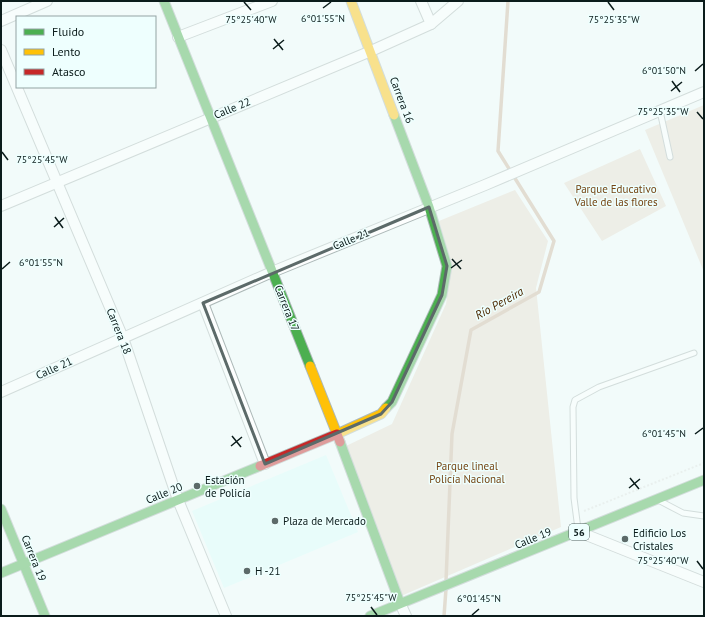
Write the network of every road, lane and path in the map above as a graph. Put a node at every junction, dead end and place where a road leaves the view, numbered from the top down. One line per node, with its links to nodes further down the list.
1 (47, 1): 7 (street)
2 (164, 1): 9 (main road, Carrera 17)
3 (272, 1): 9 (street)
4 (351, 1): 11 (main road, Carrera 16)
5 (421, 1): 8 (street)
6 (458, 1): 8 (street, Calle 22)
7 (1, 21)
8 (431, 24): 11 (street, Calle 22)
9 (178, 37): 16 (main road, Carrera 17)
10 (1, 50): 12 (street, Carrera 18)
11 (371, 51): 16 (street, Calle 22); 22 (main road, Carrera 16)
12 (16, 86)
13 (17, 88): 18 (street, Carrera 18)
14 (704, 92): 15 (street, Calle 21)
15 (660, 111): 17 (lane); 22 (street, Calle 21)
16 (210, 117): 18 (street, Calle 22); 23 (main road, Carrera 17)
17 (670, 157)
18 (56, 183): 21 (street, Calle 22); 25 (street, Carrera 18)
19 (704, 192): 20 (path)
20 (704, 200)
21 (1, 206)
22 (429, 207): 23 (street, Calle 21); 28 (main road, Carrera 16)
23 (272, 272): 24 (street, Calle 21); 28 (main road, Carrera 17)
24 (203, 303): 25 (street, Calle 21); 30 (street)
25 (123, 338): 27 (street, Calle 21); 32 (street, Carrera 18)
26 (694, 353): 35 (lane)
27 (1, 392)
28 (337, 434): 30 (main road, Calle 20); 41 (main road, Carrera 17)
29 (704, 463): 35 (path)
30 (265, 464): 32 (main road, Calle 20)
31 (704, 480): 33 (main road, Calle 19 / 56)
32 (178, 500): 38 (main road, Calle 20); 43 (street, Carrera 18)
33 (657, 500): 36 (lane); 37 (main road, Calle 19 / 56)
34 (1, 509): 38 (main road, Carrera 19)
35 (576, 514): 37 (lane)
36 (704, 516)
37 (579, 532): 40 (street); 41 (main road, Calle 19 / 56)
38 (24, 564): 39 (main road, Calle 20); 42 (main road, Carrera 19)
39 (1, 573)
40 (704, 582)
41 (400, 603): 44 (main road, Calle 19 / 56); 45 (street, Carrera 17)
42 (45, 616)
43 (226, 616)
44 (370, 616)
45 (406, 616)

